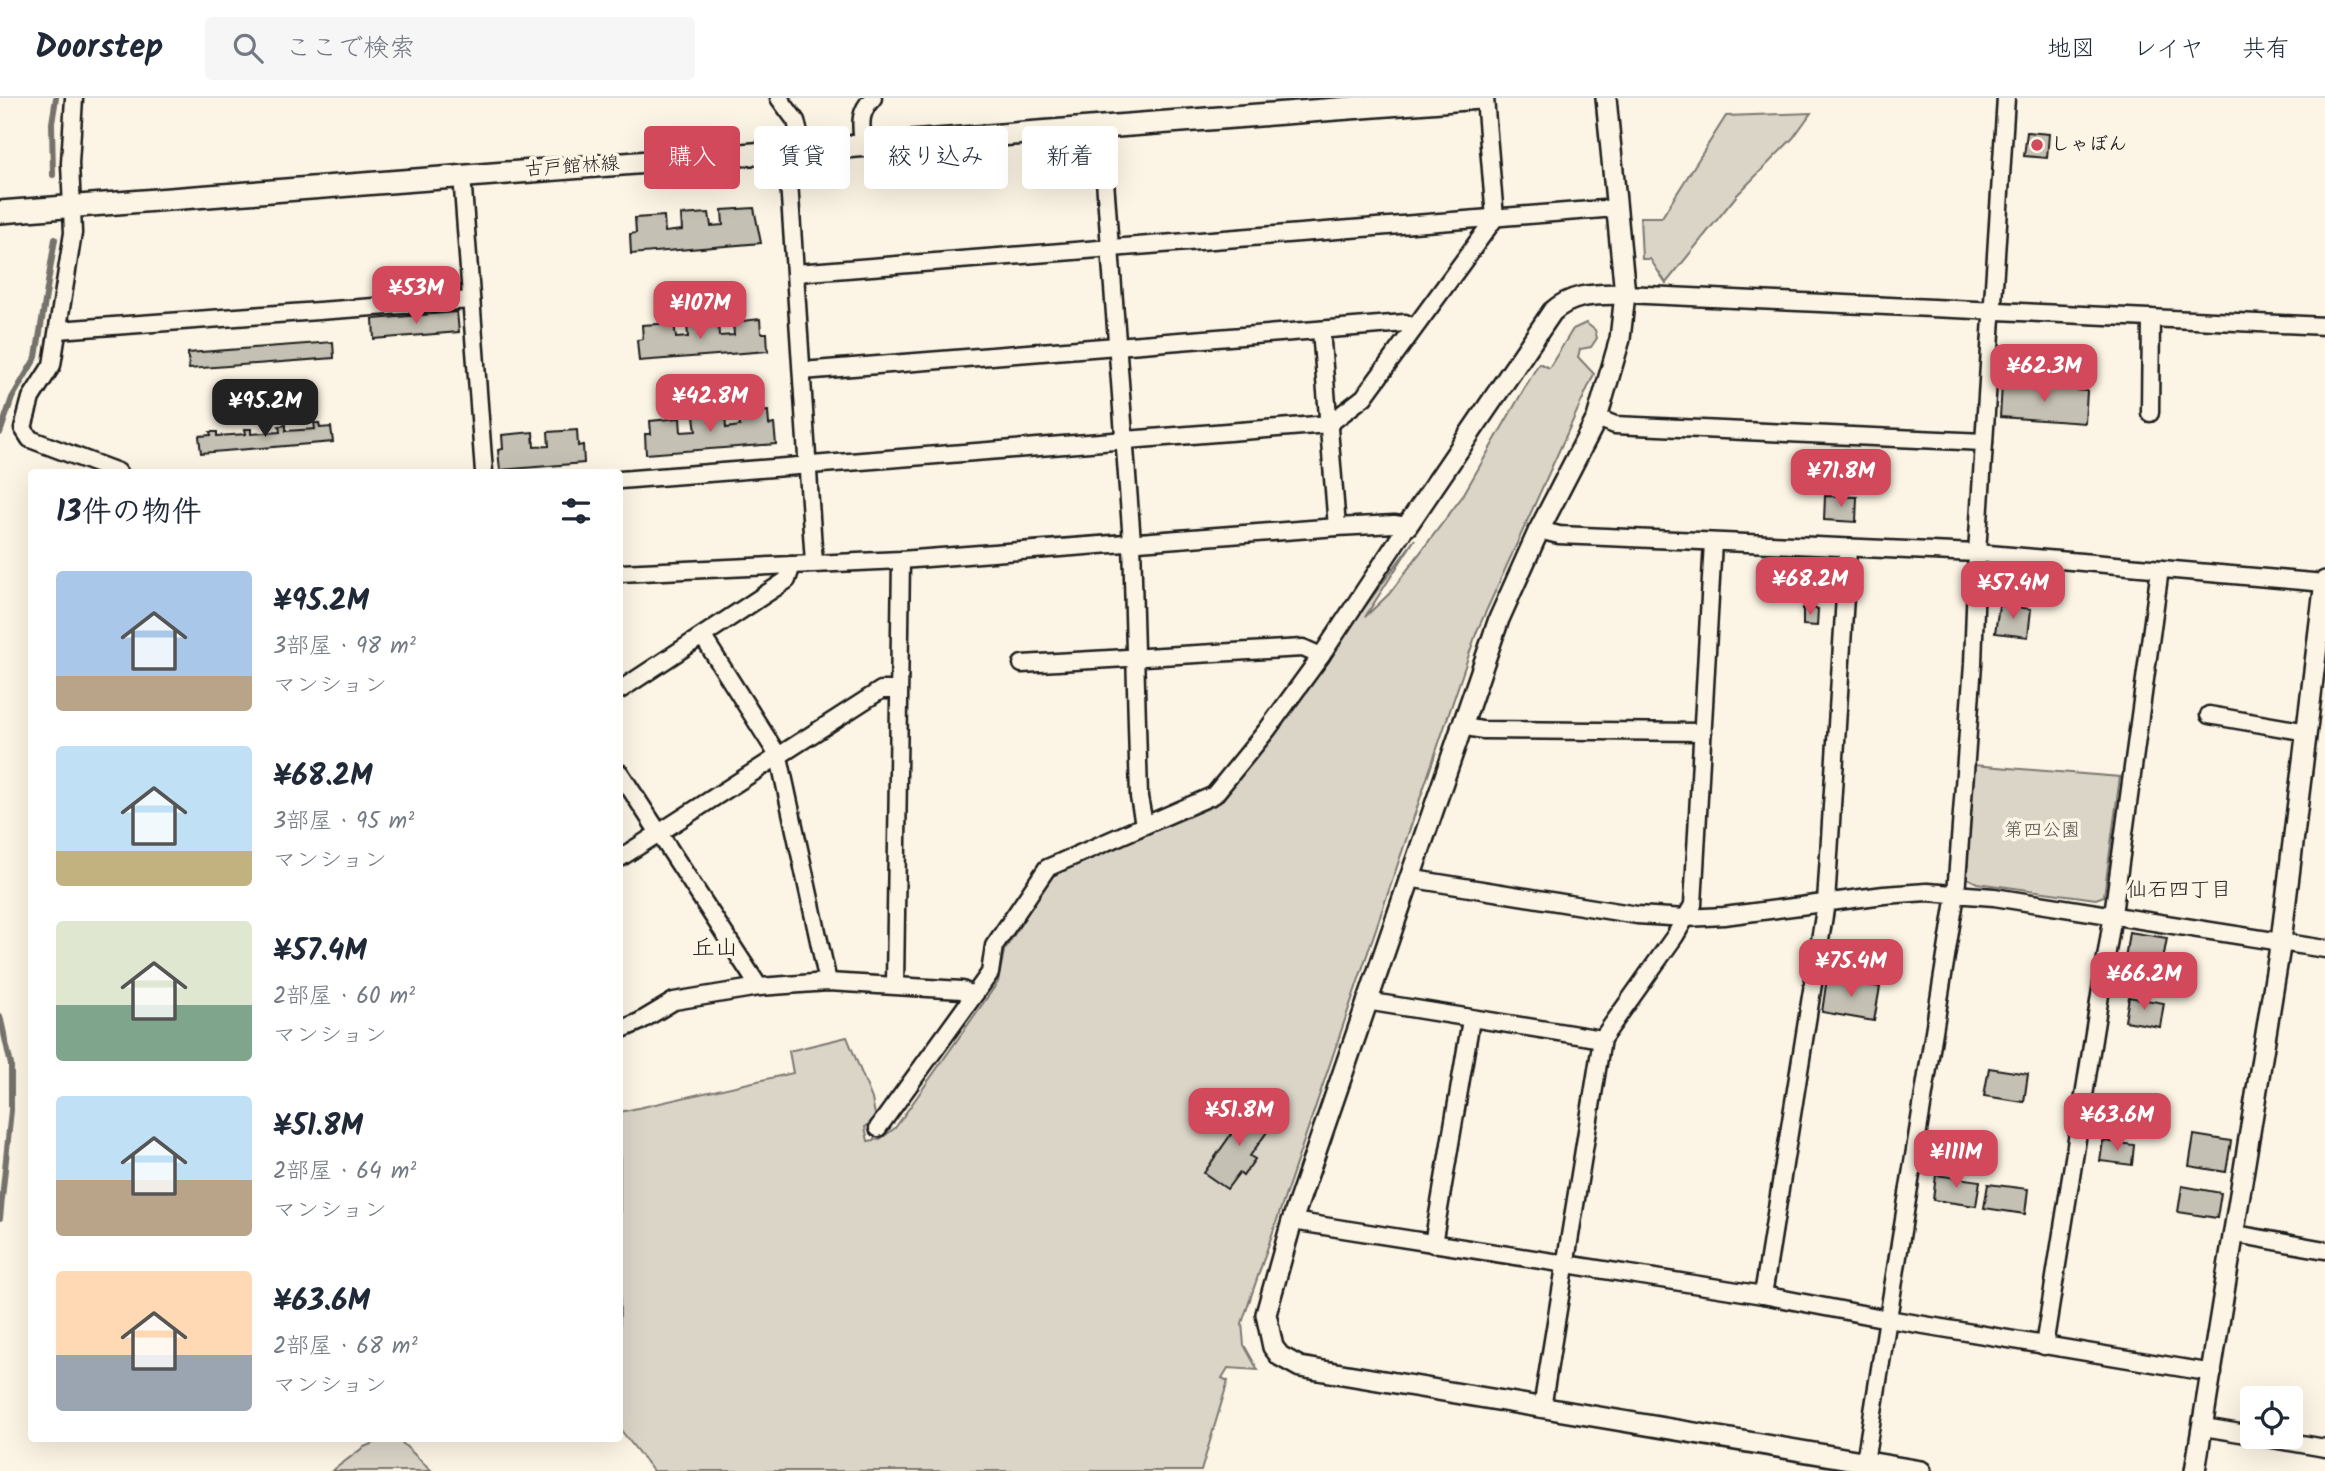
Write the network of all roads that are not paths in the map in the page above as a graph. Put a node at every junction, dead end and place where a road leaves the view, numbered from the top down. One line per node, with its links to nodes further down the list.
1 (74, 98): 18 (street)
2 (779, 98): 9 (street)
3 (873, 98): 12 (street)
4 (1482, 98): 7 (main road, 古戸館林線); 21 (street)
5 (1606, 98): 19 (street)
6 (2006, 98): 26 (street)
7 (1433, 100): 8 (main road, 古戸館林線)
8 (1317, 104): 10 (main road, 古戸館林線)
9 (796, 126)
10 (1110, 126)
11 (1022, 133): 12 (main road, 古戸館林線)
12 (863, 145): 13 (main road, 古戸館林線)
13 (850, 146)
14 (754, 153): 15 (main road, 古戸館林線)
15 (462, 175): 18 (main road, 古戸館林線); 25 (street)
16 (795, 189): 23 (street)
17 (1106, 189): 22 (street)
18 (73, 205): 20 (main road, 古戸館林線); 30 (street)
19 (1616, 208): 21 (street); 24 (street)
20 (0, 212)
21 (1495, 218): 22 (street); 29 (street)
22 (1111, 248): 23 (street); 32 (street)
23 (796, 273): 33 (street)
24 (1625, 294): 26 (street); 35 (street); 43 (street)
25 (471, 300): 30 (street); 41 (street)
26 (1992, 310): 27 (street); 38 (street)
27 (2151, 318): 28 (street); 34 (street)
28 (2325, 326)
29 (1414, 328): 31 (street); 36 (street)
30 (58, 330): 40 (street)
31 (1321, 330): 32 (street); 36 (street)
32 (1118, 346): 33 (street); 37 (street)
33 (802, 371): 39 (street)
34 (2150, 413)
35 (1597, 418): 38 (street); 45 (street)
36 (1329, 424): 37 (street); 44 (street)
37 (1125, 440): 39 (street); 46 (street)
38 (1984, 442): 49 (street)
39 (808, 465): 42 (street); 51 (street)
40 (110, 469)
41 (484, 469)
42 (623, 480)
43 (1407, 526): 44 (street); 57 (street)
44 (1337, 527): 46 (street)
45 (1539, 530): 47 (street); 64 (street)
46 (1132, 542): 50 (street); 58 (street)
47 (1713, 542): 48 (street); 65 (street)
48 (1848, 548): 49 (street); 73 (street)
49 (1977, 553): 53 (street); 72 (street)
50 (901, 560): 51 (street); 61 (street)
51 (814, 563): 52 (street)
52 (792, 565): 54 (street); 56 (street)
53 (2160, 569): 55 (street); 74 (street)
54 (623, 573)
55 (2325, 582): 63 (street)
56 (703, 637): 60 (street); 66 (street)
57 (1321, 656): 58 (street); 68 (street)
58 (1136, 657): 59 (street); 68 (street)
59 (1023, 664)
60 (623, 688)
61 (897, 690): 66 (street); 79 (street)
62 (2209, 715): 63 (street)
63 (2313, 720): 76 (street)
64 (1460, 726): 65 (street); 71 (street)
65 (1703, 732): 75 (street)
66 (779, 757): 69 (street); 78 (street)
67 (623, 778): 69 (street)
68 (1144, 824): 81 (street)
69 (658, 832): 70 (street); 80 (street)
70 (623, 856)
71 (1408, 878): 75 (street); 82 (street)
72 (1956, 894): 73 (street); 74 (street); 93 (street)
73 (1826, 904): 75 (street); 92 (street)
74 (2113, 914): 76 (street); 94 (street)
75 (1686, 918): 85 (street)
76 (2281, 941): 77 (street); 88 (street)
77 (2325, 949)
78 (828, 982): 79 (street); 80 (street)
79 (895, 985): 81 (street)
80 (759, 987): 84 (street)
81 (972, 995): 86 (street)
82 (1366, 1002): 83 (street); 87 (street)
83 (1471, 1020): 85 (street); 89 (street)
84 (623, 1024)
85 (1602, 1040): 91 (street)
86 (878, 1128)
87 (1292, 1221): 89 (street); 96 (street)
88 (2236, 1234): 90 (street); 95 (street)
89 (1433, 1244): 91 (street)
90 (2325, 1250)
91 (1566, 1263): 92 (street); 96 (street)
92 (1763, 1295): 93 (street)
93 (1888, 1319): 94 (street); 101 (street)
94 (2044, 1346): 95 (street)
95 (2213, 1373): 97 (street)
96 (1542, 1408): 101 (street)
97 (2204, 1427): 98 (street); 103 (street)
98 (2240, 1433)
99 (2303, 1444): 100 (street)
100 (2325, 1448)
101 (1866, 1462): 102 (street)
102 (1921, 1471)
103 (2195, 1471)

